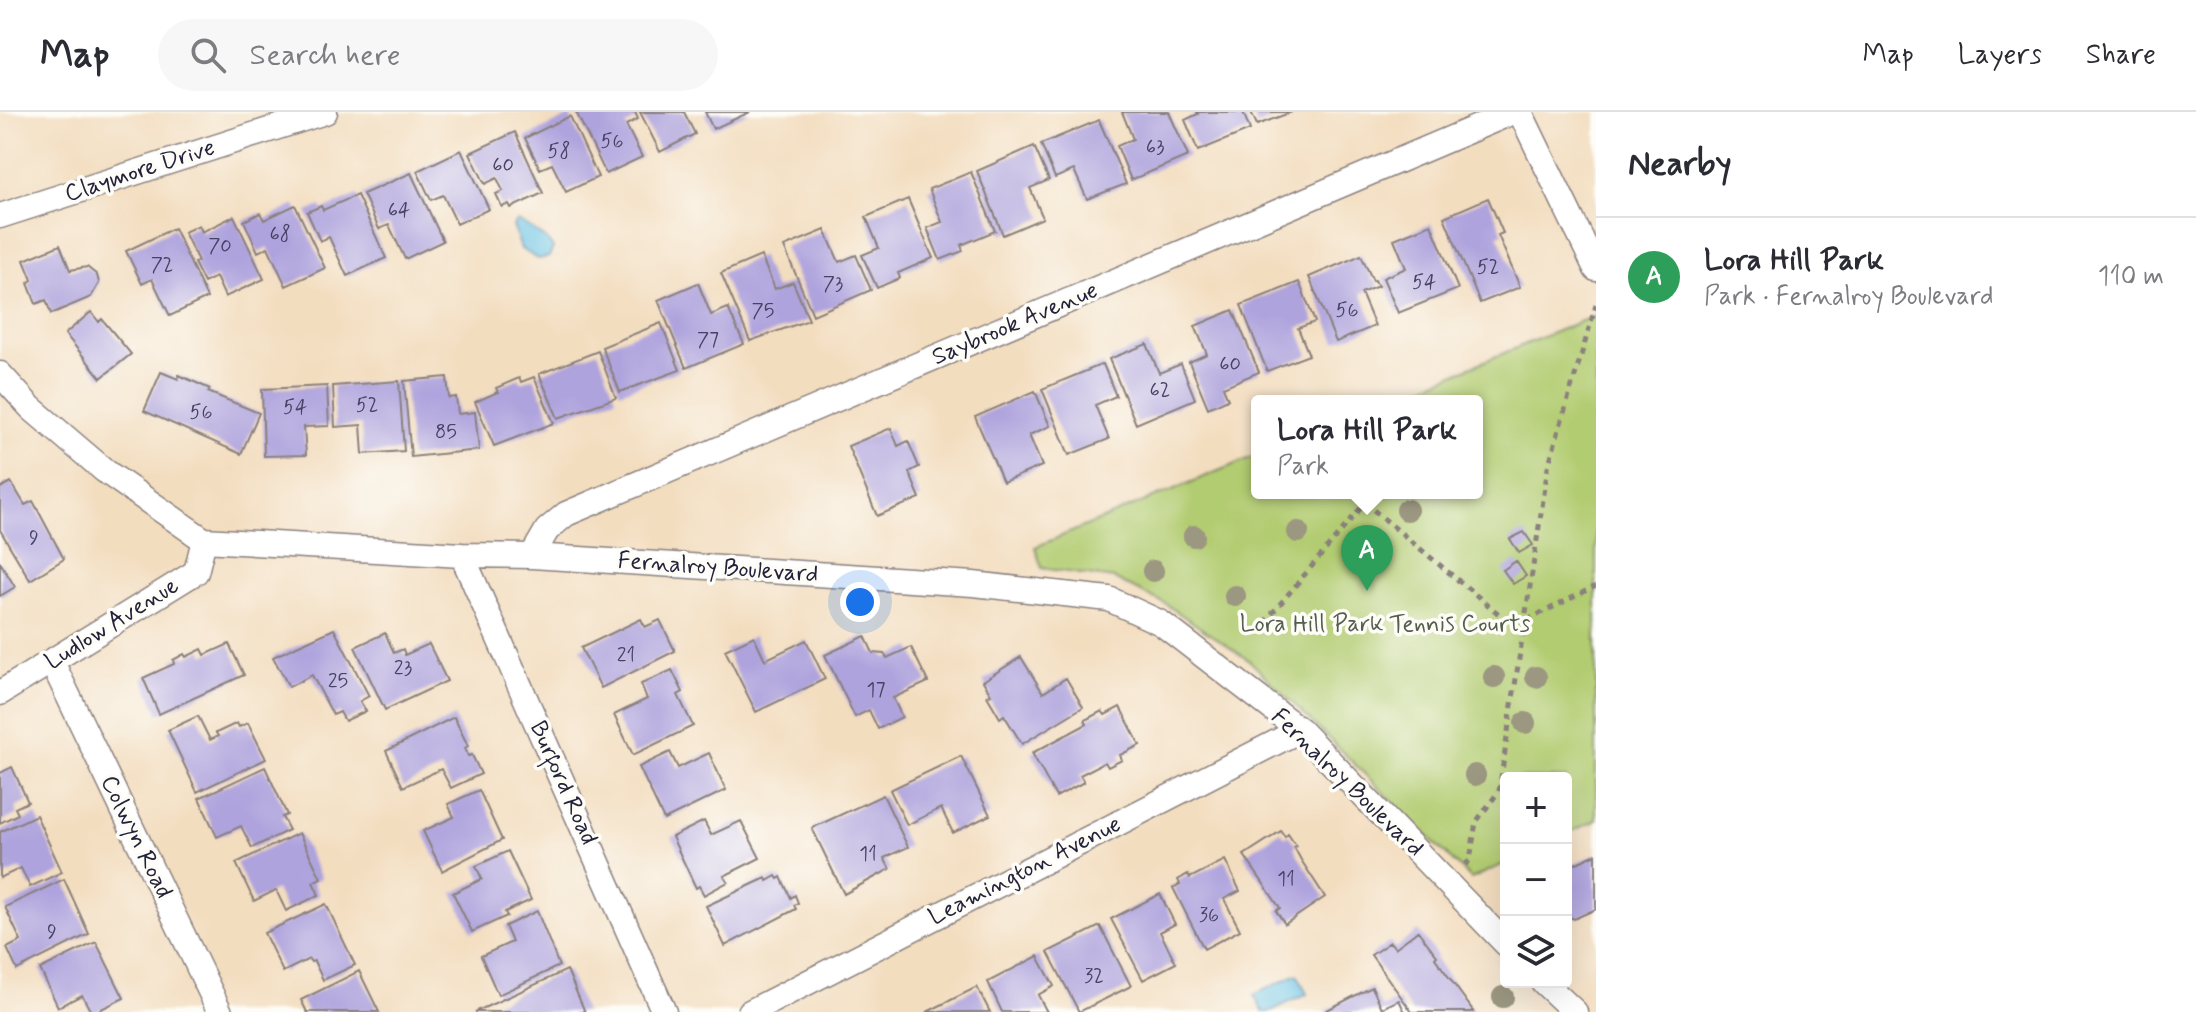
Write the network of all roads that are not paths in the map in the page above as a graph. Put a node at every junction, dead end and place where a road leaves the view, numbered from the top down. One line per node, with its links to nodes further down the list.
1 (1513, 112): 9 (street, Saybrook Avenue)
2 (1520, 112): 5 (street)
3 (319, 113): 4 (street, Claymore Drive)
4 (0, 216)
5 (1596, 269)
6 (0, 374): 7 (street)
7 (204, 540): 8 (street, Fernalroy Boulevard); 10 (street, Ludlow Avenue)
8 (462, 555): 9 (street, Fernalroy Boulevard); 16 (street, Burford Road)
9 (532, 556): 12 (street, Fernalroy Boulevard)
10 (52, 662): 11 (street, Ludlow Avenue); 15 (street, Colwyn Road)
11 (0, 693)
12 (1300, 730): 13 (street, Fernalroy Boulevard); 17 (street, Leamington Avenue)
13 (1500, 938)
14 (1549, 988): 18 (street)
15 (220, 1012)
16 (664, 1012)
17 (750, 1012)
18 (1575, 1012)

